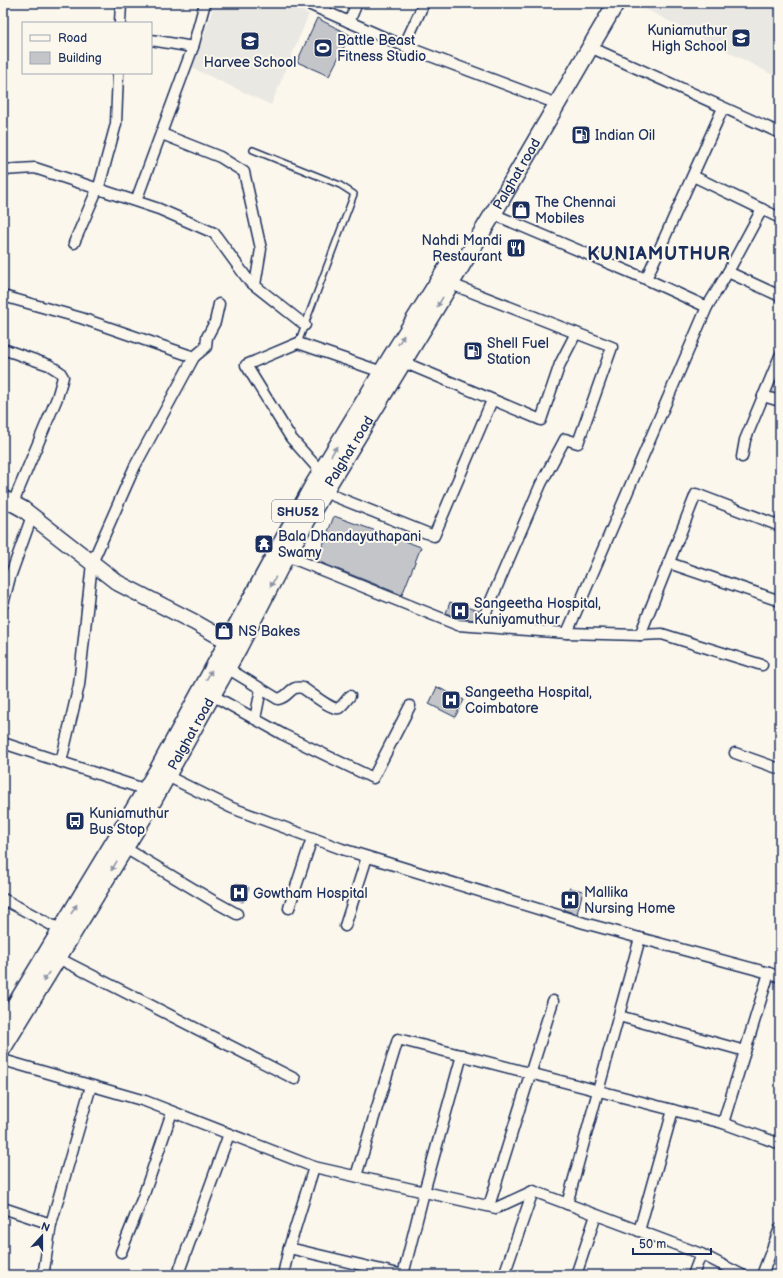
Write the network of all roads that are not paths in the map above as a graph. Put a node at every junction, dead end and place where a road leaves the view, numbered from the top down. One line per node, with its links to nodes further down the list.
1 (121, 3): 8 (street)
2 (205, 3): 12 (street)
3 (306, 3): 9 (street)
4 (357, 3): 9 (street)
5 (424, 3): 11 (street)
6 (603, 3): 15 (main road, Palghat road / SHU52)
7 (616, 3): 13 (main road, Palghat road / SHU52)
8 (120, 22)
9 (349, 22): 11 (street)
10 (152, 40): 12 (street)
11 (404, 46): 15 (street)
12 (193, 47): 18 (street)
13 (590, 47): 16 (street); 25 (main road, Palghat road / SHU52)
14 (118, 74): 22 (street)
15 (547, 100): 43 (main road, Palghat road / SHU52, one-way to 15)
16 (723, 108): 17 (street); 21 (street)
17 (780, 133)
18 (162, 134): 23 (street); 31 (street)
19 (253, 150): 36 (lane)
20 (3, 170): 22 (street)
21 (692, 176): 24 (street); 29 (street)
22 (98, 189): 23 (street); 27 (street)
23 (136, 201): 31 (street)
24 (762, 209): 26 (street); 28 (street)
25 (493, 214): 29 (street); 30 (main road, Palghat road / SHU52)
26 (780, 218)
27 (74, 243)
28 (728, 272): 33 (street); 35 (street)
29 (646, 279): 35 (street)
30 (451, 284): 37 (street); 42 (main road, Palghat road / SHU52, one-way to 42)
31 (255, 285): 36 (street)
32 (3, 296): 41 (street)
33 (780, 296)
34 (219, 304): 41 (street)
35 (707, 307): 59 (street)
36 (305, 325): 38 (lane)
37 (576, 333): 42 (street); 58 (street)
38 (298, 343): 43 (street); 48 (street)
39 (3, 349): 50 (street)
40 (780, 356): 44 (street)
41 (194, 358): 54 (street)
42 (403, 362): 49 (main road, Palghat road / SHU52)
43 (382, 372): 48 (main road, Palghat road / SHU52, one-way to 43)
44 (763, 396): 45 (street); 47 (street)
45 (780, 401)
46 (490, 405): 49 (street)
47 (742, 457)
48 (321, 472): 53 (main road, Palghat road / SHU52)
49 (324, 492): 53 (main road, Palghat road / SHU52)
50 (8, 500): 51 (street)
51 (32, 516): 54 (street); 57 (street)
52 (780, 526): 55 (street)
53 (281, 554): 58 (street); 61 (main road, Palghat road / SHU52)
54 (92, 563): 61 (street); 71 (street)
55 (669, 563): 56 (street); 60 (street)
56 (780, 601)
57 (3, 604)
58 (480, 626): 59 (street)
59 (567, 633): 60 (street)
60 (640, 635): 62 (street)
61 (234, 644): 63 (main road, Palghat road / SHU52); 73 (main road, Palghat road / SHU52, one-way to 61)
62 (762, 665)
63 (227, 668): 64 (street); 65 (main road, Palghat road / SHU52)
64 (261, 689): 66 (street); 68 (street)
65 (212, 695): 68 (street); 73 (main road, Palghat road / SHU52)
66 (350, 696)
67 (410, 706): 68 (street)
68 (255, 719)
69 (3, 743): 71 (street)
70 (735, 753): 72 (street)
71 (61, 762): 74 (street)
72 (780, 769)
73 (162, 774): 74 (main road, Palghat road / SHU52); 75 (street)
74 (152, 791): 76 (main road, Palghat road / SHU52); 82 (main road, Palghat road / SHU52, one-way to 74)
75 (312, 838): 77 (street); 79 (street)
76 (125, 848): 80 (street); 84 (main road, Palghat road / SHU52, one-way to 84)
77 (367, 856): 81 (street); 83 (street)
78 (3, 898): 82 (street)
79 (289, 908)
80 (237, 914)
81 (345, 926)
82 (61, 930): 89 (main road, Palghat road / SHU52)
83 (640, 938): 85 (street); 88 (street)
84 (58, 958): 90 (main road, Palghat road / SHU52, one-way to 90); 95 (street)
85 (769, 973): 86 (street); 91 (street)
86 (780, 977)
87 (553, 1000): 94 (street)
88 (619, 1016): 91 (street); 97 (street)
89 (3, 1026)
90 (3, 1048)
91 (745, 1051): 100 (street)
92 (462, 1055): 94 (street); 104 (street); 106 (street)
93 (3, 1060): 96 (street)
94 (530, 1073): 97 (street); 108 (street)
95 (295, 1079)
96 (91, 1086): 99 (street); 111 (street)
97 (598, 1090): 98 (street); 107 (street)
98 (673, 1110): 100 (street); 113 (street)
99 (172, 1112): 101 (street); 115 (street)
100 (723, 1123): 102 (street)
101 (229, 1134): 103 (street); 118 (street)
102 (780, 1144)
103 (314, 1167): 104 (street); 114 (street)
104 (356, 1176): 106 (street)
105 (534, 1191): 107 (street); 108 (street); 120 (street)
106 (424, 1192): 108 (street); 114 (street)
107 (567, 1204): 110 (street)
108 (489, 1206)
109 (3, 1208): 111 (street)
110 (596, 1215): 113 (street); 121 (street)
111 (51, 1224): 117 (street)
112 (780, 1228): 124 (street)
113 (639, 1231): 116 (street)
114 (289, 1248): 119 (street)
115 (121, 1252)
116 (701, 1254): 122 (street); 123 (street)
117 (44, 1270)
118 (178, 1274)
119 (282, 1275)
120 (504, 1275)
121 (576, 1275)
122 (693, 1275)
123 (742, 1275)
124 (762, 1275)

